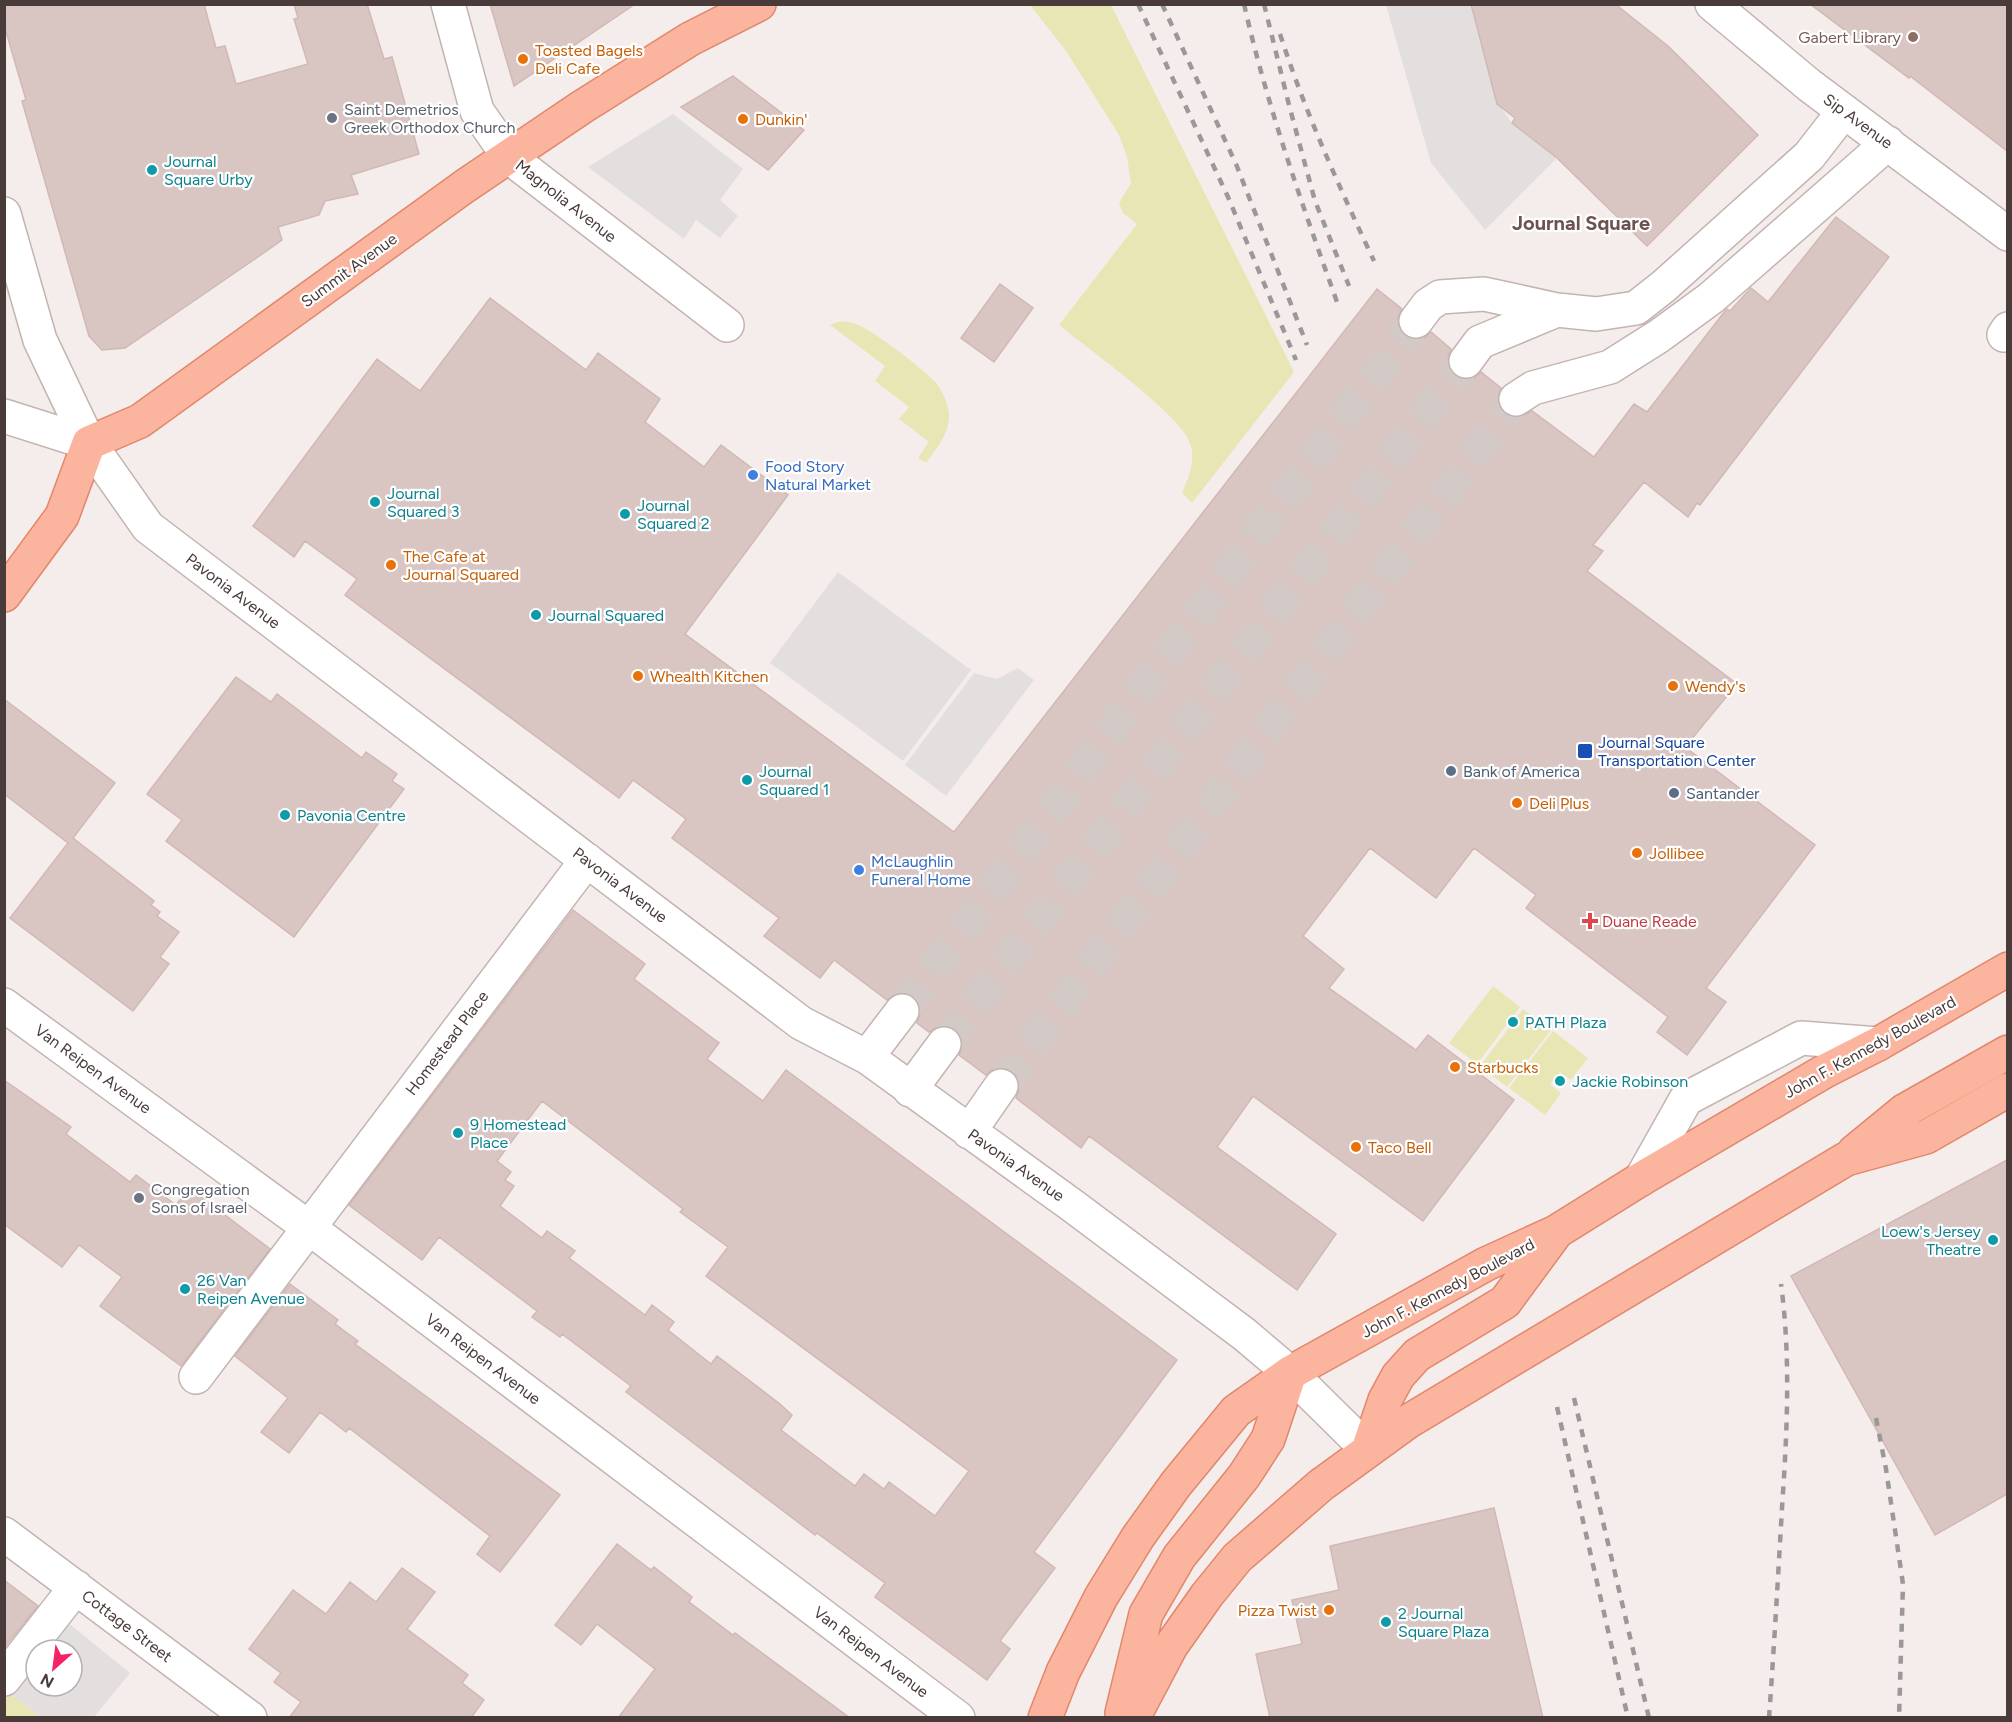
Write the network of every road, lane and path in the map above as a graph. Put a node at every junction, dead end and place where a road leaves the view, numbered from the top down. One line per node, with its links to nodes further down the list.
1 (448, 4): 6 (street, Magnolia Avenue)
2 (759, 4): 6 (main road, Summit Avenue)
3 (1712, 4): 4 (street, Sip Avenue)
4 (1844, 111): 5 (street, Sip Avenue); 9 (street)
5 (1888, 143): 8 (street, Sip Avenue); 13 (street)
6 (509, 157): 11 (street, Magnolia Avenue); 15 (main road, Summit Avenue)
7 (4, 214): 15 (street, Pavonia Avenue)
8 (2007, 234)
9 (1557, 310): 10 (street); 12 (street)
10 (1416, 321)
11 (727, 325)
12 (1466, 361)
13 (1516, 399)
14 (4, 416): 15 (street)
15 (89, 442): 16 (main road); 17 (street, Pavonia Avenue)
16 (4, 595)
17 (587, 860): 24 (street, Pavonia Avenue); 31 (street, Homestead Place)
18 (2007, 969): 22 (main road, John F. Kennedy Boulevard)
19 (4, 1005): 31 (street, Van Reipen Avenue)
20 (902, 1011): 24 (street)
21 (944, 1044): 26 (street)
22 (1878, 1044): 30 (main road, John F. Kennedy Boulevard); 30 (street)
23 (2007, 1052): 29 (main road)
24 (867, 1057): 26 (street, Pavonia Avenue)
25 (1001, 1086): 28 (street)
26 (910, 1090): 28 (street, Pavonia Avenue)
27 (2007, 1090): 29 (main road)
28 (969, 1132): 33 (street, Pavonia Avenue)
29 (1846, 1159): 35 (main road)
30 (1641, 1179): 32 (main road, John F. Kennedy Boulevard)
31 (308, 1227): 34 (street, Homestead Place); 40 (street, Van Reipen Avenue)
32 (1556, 1232): 33 (main road, John F. Kennedy Boulevard); 35 (main road)
33 (1290, 1373): 35 (street, Pavonia Avenue); 41 (main road, John F. Kennedy Boulevard); 42 (main road)
34 (196, 1377)
35 (1368, 1450): 43 (main road)
36 (4, 1534): 37 (street, Cottage Street)
37 (76, 1587): 38 (street); 39 (street, Cottage Street)
38 (4, 1679)
39 (250, 1718)
40 (958, 1718)
41 (1045, 1718)
42 (1121, 1718)
43 (1133, 1718)

